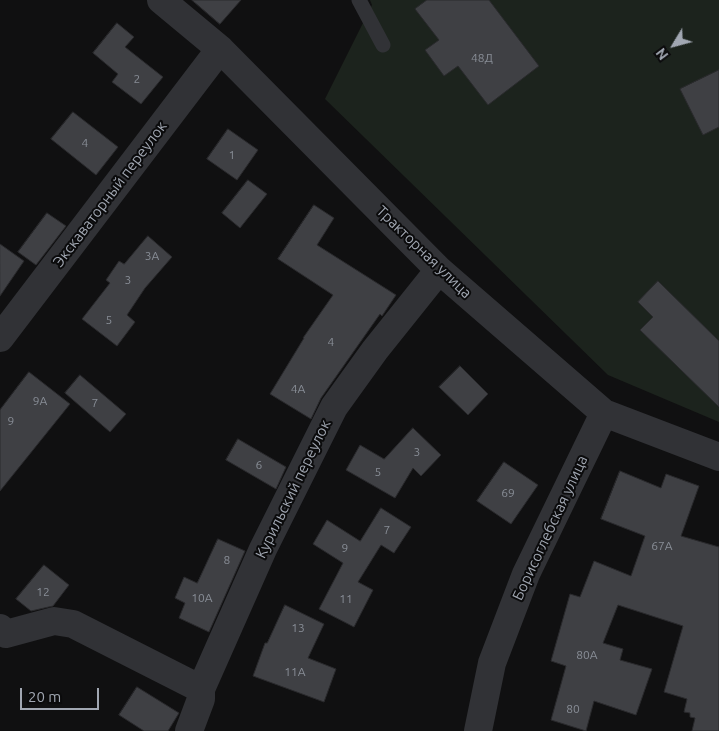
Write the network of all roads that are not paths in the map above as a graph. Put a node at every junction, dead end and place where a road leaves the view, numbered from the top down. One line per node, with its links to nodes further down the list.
1 (160, 0): 4 (street, Тракторная улица)
2 (359, 0): 3 (lane)
3 (383, 45)
4 (220, 49): 5 (street, Тракторная улица); 6 (street, Экскаваторный переулок)
5 (440, 270): 7 (street, Тракторная улица); 10 (street, Курильский переулок)
6 (0, 338)
7 (604, 413): 8 (street, Тракторная улица); 12 (street, Борисоглебская улица)
8 (719, 457)
9 (0, 628): 10 (street)
10 (201, 689): 11 (street, Курильский переулок)
11 (189, 731)
12 (478, 731)

